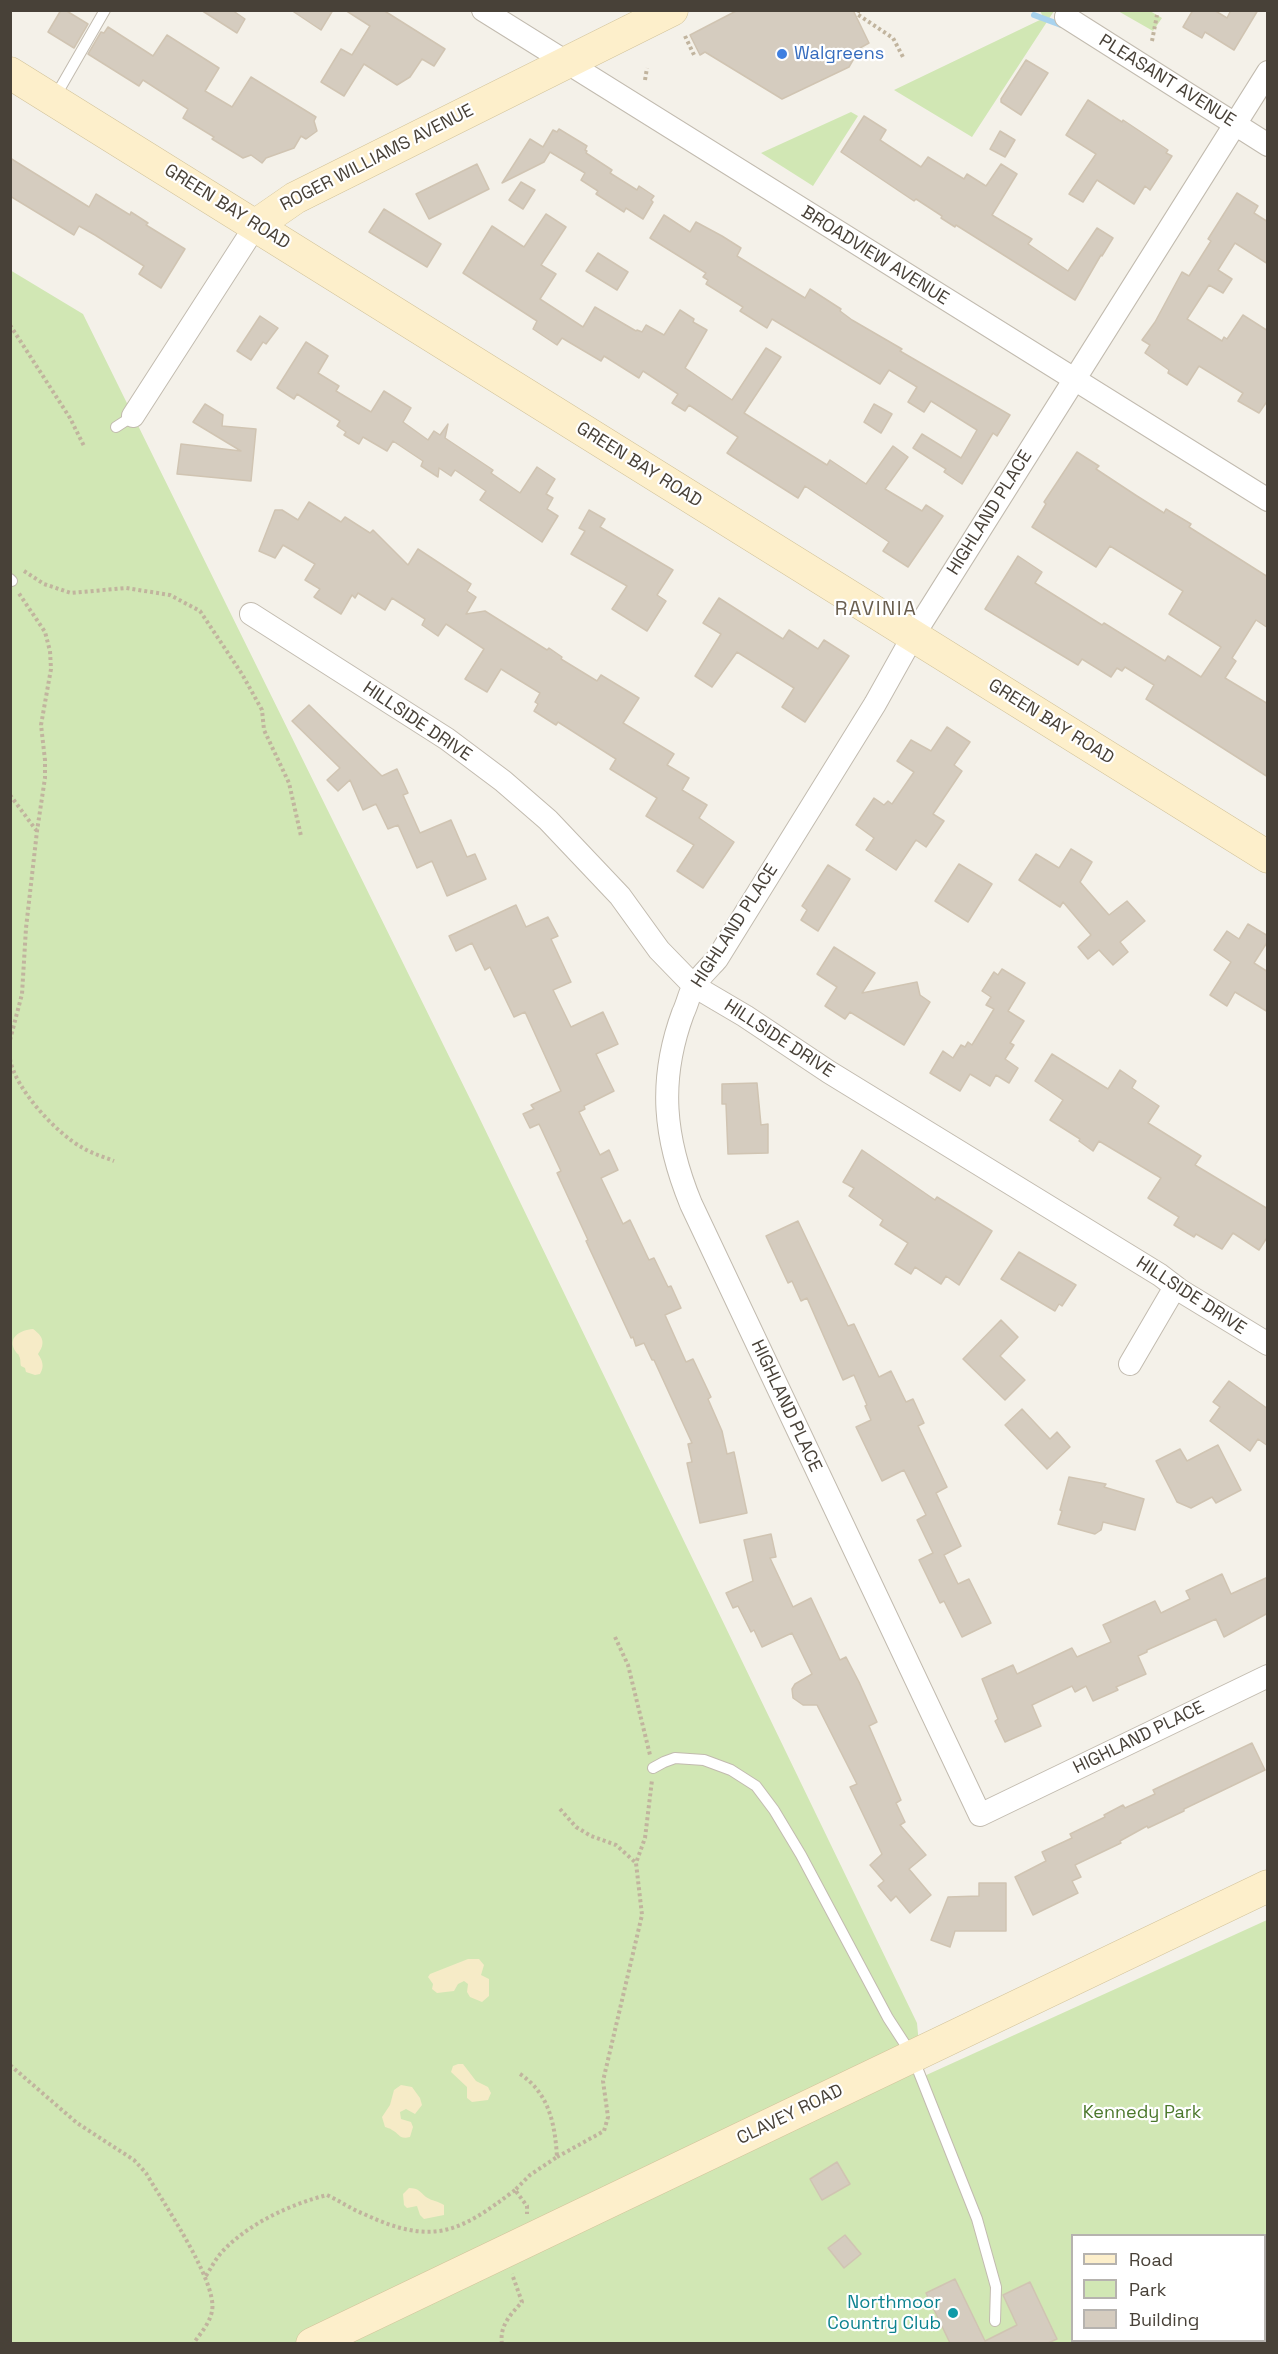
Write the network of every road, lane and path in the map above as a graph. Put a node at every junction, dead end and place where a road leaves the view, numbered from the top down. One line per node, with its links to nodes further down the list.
1 (105, 10): 15 (lane)
2 (483, 10): 10 (street, BROADVIEW AVENUE)
3 (859, 10): 9 (path)
4 (1157, 15): 7 (path)
5 (1066, 17): 16 (street, PLEASANT AVENUE)
6 (678, 23): 8 (path); 10 (main road, ROGER WILLIAMS AVENUE)
7 (1152, 40)
8 (695, 57)
9 (903, 57)
10 (566, 62): 18 (main road, ROGER WILLIAMS AVENUE); 20 (street, BROADVIEW AVENUE)
11 (647, 68): 14 (path)
12 (1268, 72): 16 (street, HIGHLAND PLACE)
13 (10, 73): 15 (main road, GREEN BAY ROAD)
14 (645, 80)
15 (53, 100): 18 (main road, GREEN BAY ROAD)
16 (1235, 124): 17 (street, PLEASANT AVENUE); 20 (street, HIGHLAND PLACE)
17 (1268, 145)
18 (256, 225): 21 (street, ROGER WILLIAMS AVENUE); 26 (main road, GREEN BAY ROAD)
19 (10, 326): 22 (path)
20 (1074, 380): 23 (street, BROADVIEW AVENUE); 26 (street, HIGHLAND PLACE)
21 (124, 422)
22 (84, 446)
23 (1268, 500)
24 (11, 580): 28 (path); 29 (path)
25 (251, 614): 31 (street, HILLSIDE DRIVE)
26 (913, 636): 30 (main road, GREEN BAY ROAD); 31 (street, HIGHLAND PLACE)
27 (10, 795): 28 (path)
28 (37, 831): 32 (path)
29 (301, 836)
30 (1268, 857)
31 (694, 986): 35 (street, HILLSIDE DRIVE); 39 (street, HIGHLAND PLACE)
32 (10, 1040)
33 (10, 1059): 34 (path)
34 (114, 1161)
35 (1175, 1287): 36 (street, HILLSIDE DRIVE); 37 (street)
36 (1268, 1344)
37 (1130, 1364)
38 (615, 1637): 40 (path)
39 (1268, 1676)
40 (653, 1768): 42 (path); 44 (lane)
41 (560, 1809): 42 (path)
42 (636, 1863): 47 (path)
43 (1265, 1893): 44 (main road, CLAVEY ROAD)
44 (912, 2055): 50 (main road, CLAVEY ROAD); 52 (lane)
45 (10, 2065): 51 (path)
46 (520, 2074): 47 (path)
47 (557, 2157): 48 (path)
48 (515, 2190): 49 (path); 51 (path)
49 (528, 2224)
50 (502, 2254): 54 (main road, CLAVEY ROAD); 55 (path)
51 (206, 2276): 53 (path)
52 (995, 2321)
53 (193, 2343)
54 (312, 2343)
55 (502, 2343)

